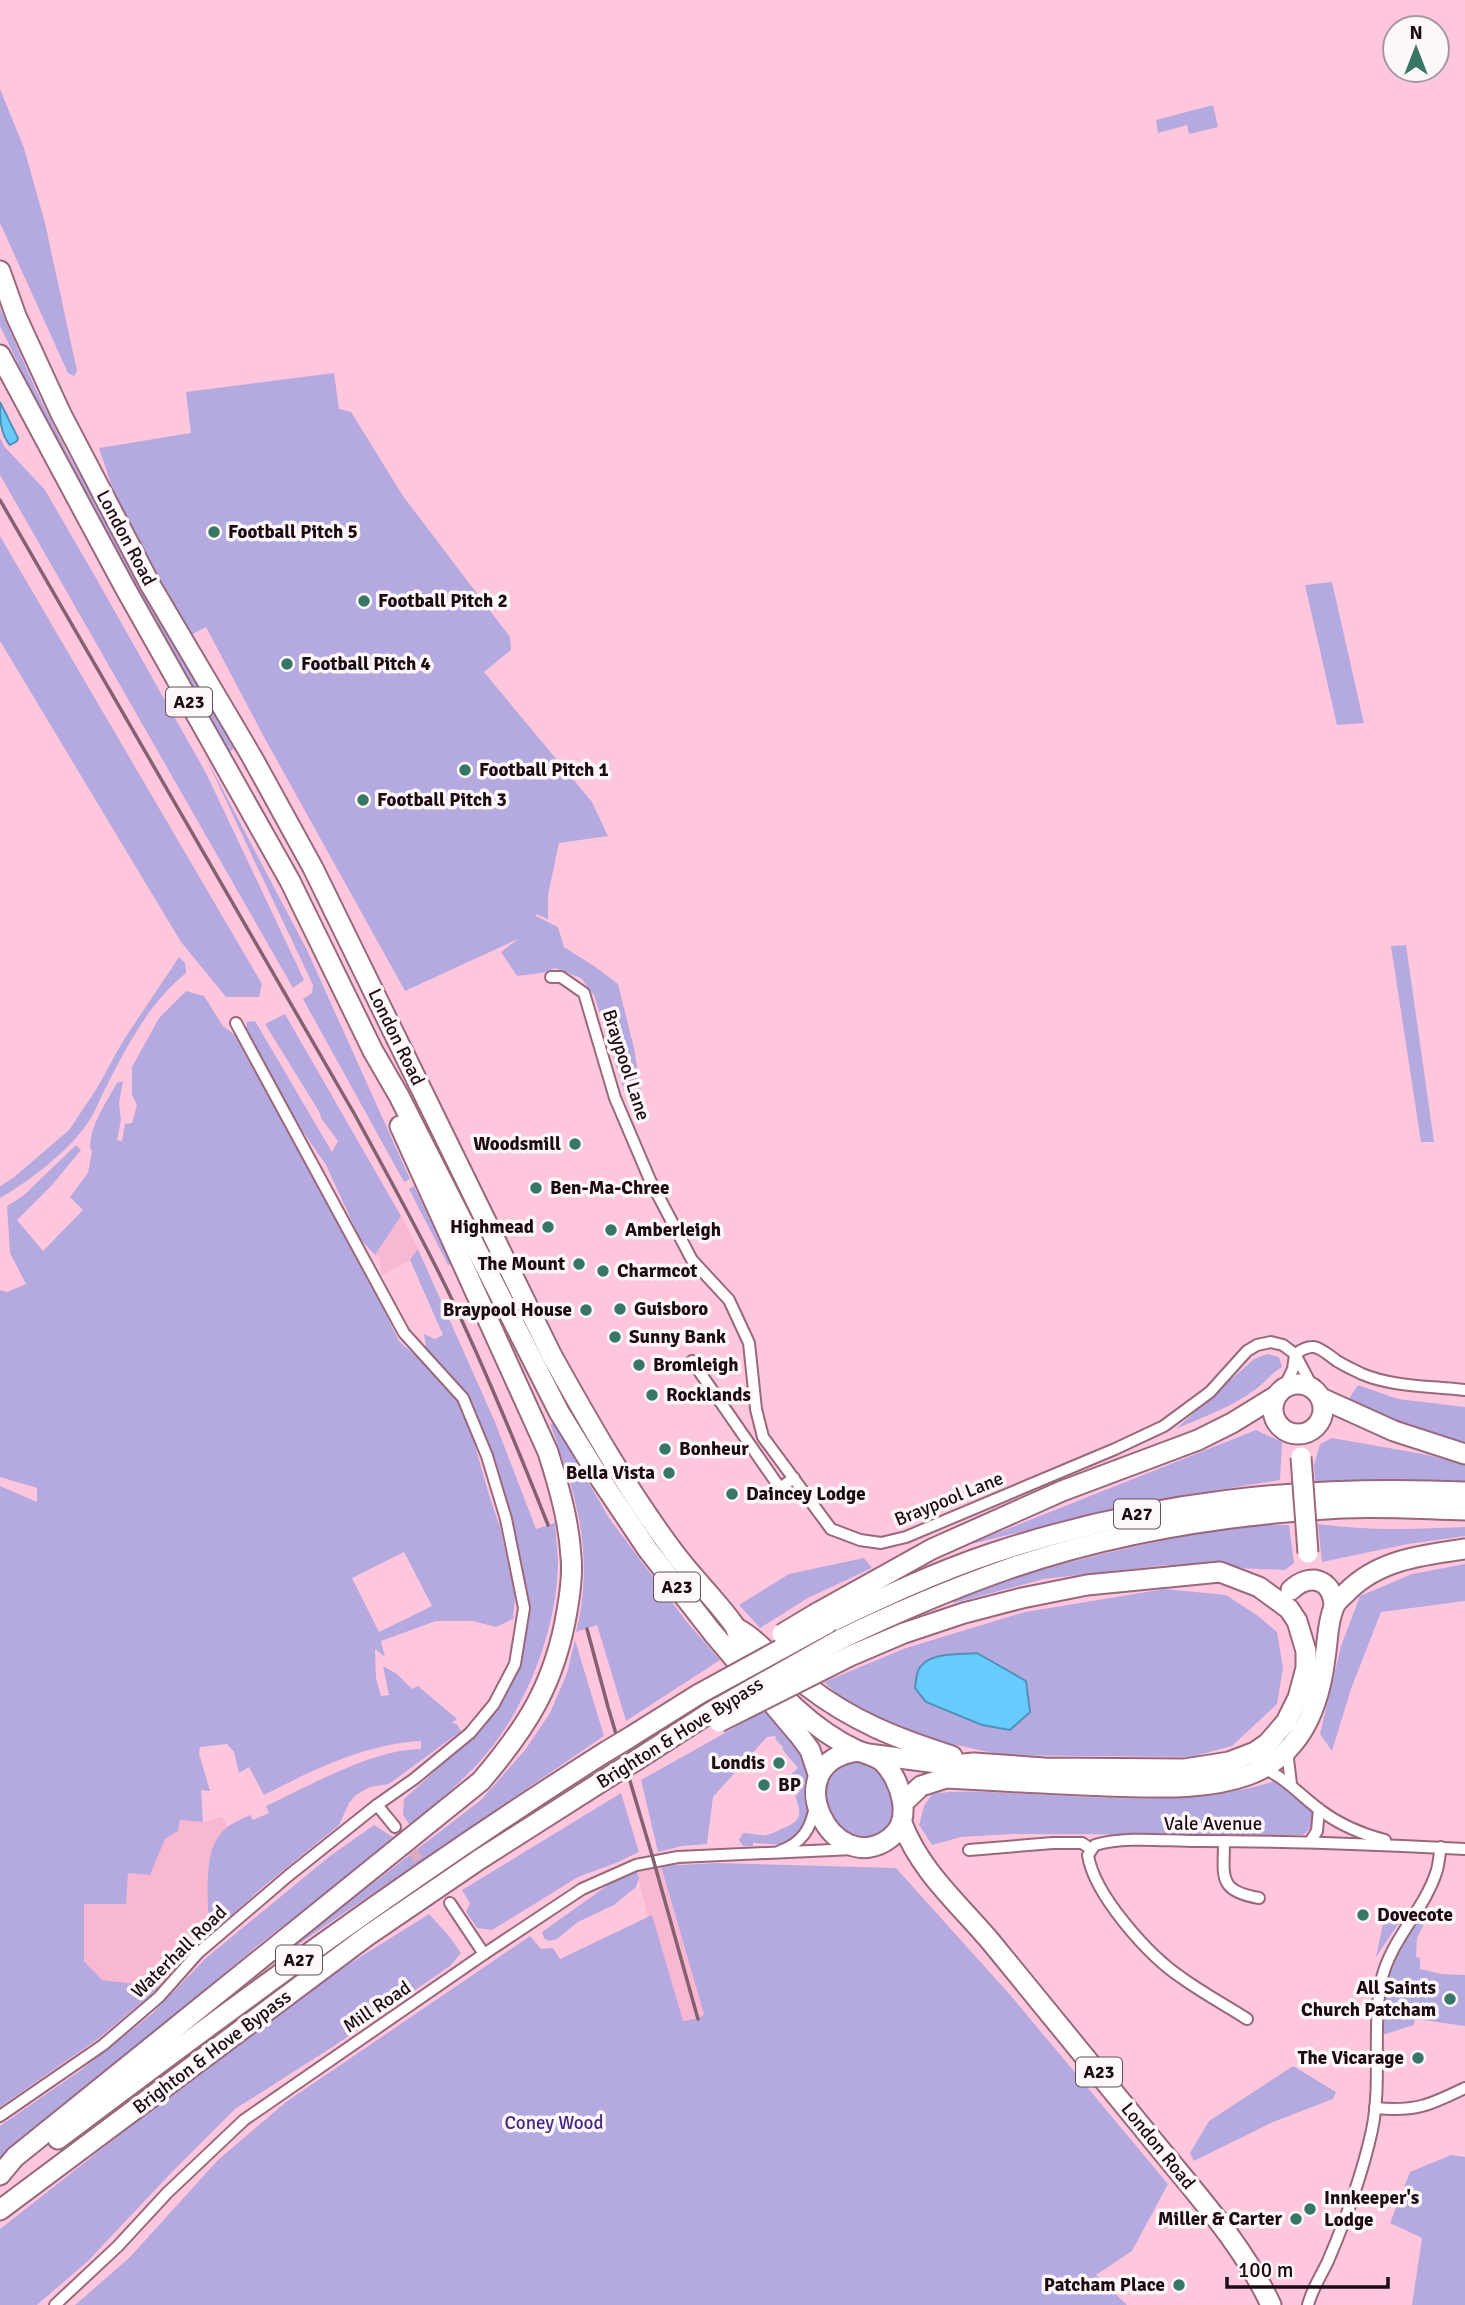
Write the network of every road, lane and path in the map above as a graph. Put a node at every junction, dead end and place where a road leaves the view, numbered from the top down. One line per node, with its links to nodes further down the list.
1 (0, 271): 22 (highway, London Road / A23)
2 (0, 355): 5 (highway, London Road / A23)
3 (551, 977): 13 (street, Braypool Lane)
4 (236, 1023): 33 (street, Waterhall Road)
5 (373, 1051): 29 (highway, London Road / A23); 55 (highway)
6 (1295, 1354): 8 (street); 9 (street); 10 (street); 13 (street, Braypool Lane)
7 (692, 1361): 13 (street)
8 (1465, 1390)
9 (1280, 1392): 10 (highway); 11 (highway); 21 (highway, A27)
10 (1317, 1394): 11 (highway); 12 (highway)
11 (1300, 1431): 17 (highway, bridge)
12 (1465, 1454)
13 (794, 1478)
14 (1465, 1492): 21 (highway, A27)
15 (1465, 1510): 23 (highway, Brighton & Hove Bypass / A27)
16 (1465, 1549): 19 (highway)
17 (1308, 1553): 19 (highway); 20 (highway)
18 (1193, 1575): 20 (highway, A27); 23 (highway, A27); 24 (highway, A27)
19 (1331, 1603): 20 (highway); 20 (highway); 25 (highway)
20 (1293, 1607): 24 (highway)
21 (822, 1618): 55 (highway, Brighton & Hove Bypass / A27, bridge)
22 (736, 1628): 26 (highway, London Road / A23); 27 (highway)
23 (845, 1647): 56 (highway, Brighton & Hove Bypass / A27, bridge)
24 (1302, 1684): 27 (highway)
25 (1290, 1748): 28 (highway); 30 (street)
26 (863, 1753): 27 (highway); 29 (highway); 32 (highway)
27 (974, 1763)
28 (1263, 1768): 30 (street, Vale Avenue); 32 (highway)
29 (818, 1774): 31 (highway)
30 (1291, 1784): 34 (street, Vale Avenue)
31 (816, 1801): 42 (highway); 46 (street)
32 (903, 1802): 35 (highway)
33 (377, 1805): 36 (street); 54 (street, Waterhall Road)
34 (1319, 1809): 38 (street); 39 (street, Vale Avenue)
35 (902, 1823): 40 (highway); 47 (highway, London Road / A23)
36 (395, 1827)
37 (1224, 1841): 38 (street, Vale Avenue); 43 (street, Vale Avenue); 48 (street)
38 (1310, 1842): 39 (street, Vale Avenue)
39 (1405, 1845): 41 (street, Vale Avenue)
40 (878, 1846): 42 (highway); 47 (highway, London Road / A23)
41 (1441, 1847): 44 (street, Vale Avenue); 53 (street)
42 (857, 1848): 46 (street, Mill Road)
43 (1091, 1849): 45 (street); 51 (street)
44 (1465, 1849)
45 (969, 1850)
46 (778, 1852): 50 (street, Mill Road)
47 (926, 1868): 58 (highway, London Road / A23)
48 (1259, 1898)
49 (450, 1903): 50 (street)
50 (484, 1954): 57 (street, Mill Road)
51 (1247, 2019)
52 (1465, 2088): 53 (street)
53 (1376, 2108): 59 (street)
54 (0, 2116)
55 (0, 2177)
56 (0, 2210)
57 (55, 2305)
58 (1271, 2305)
59 (1308, 2305)

